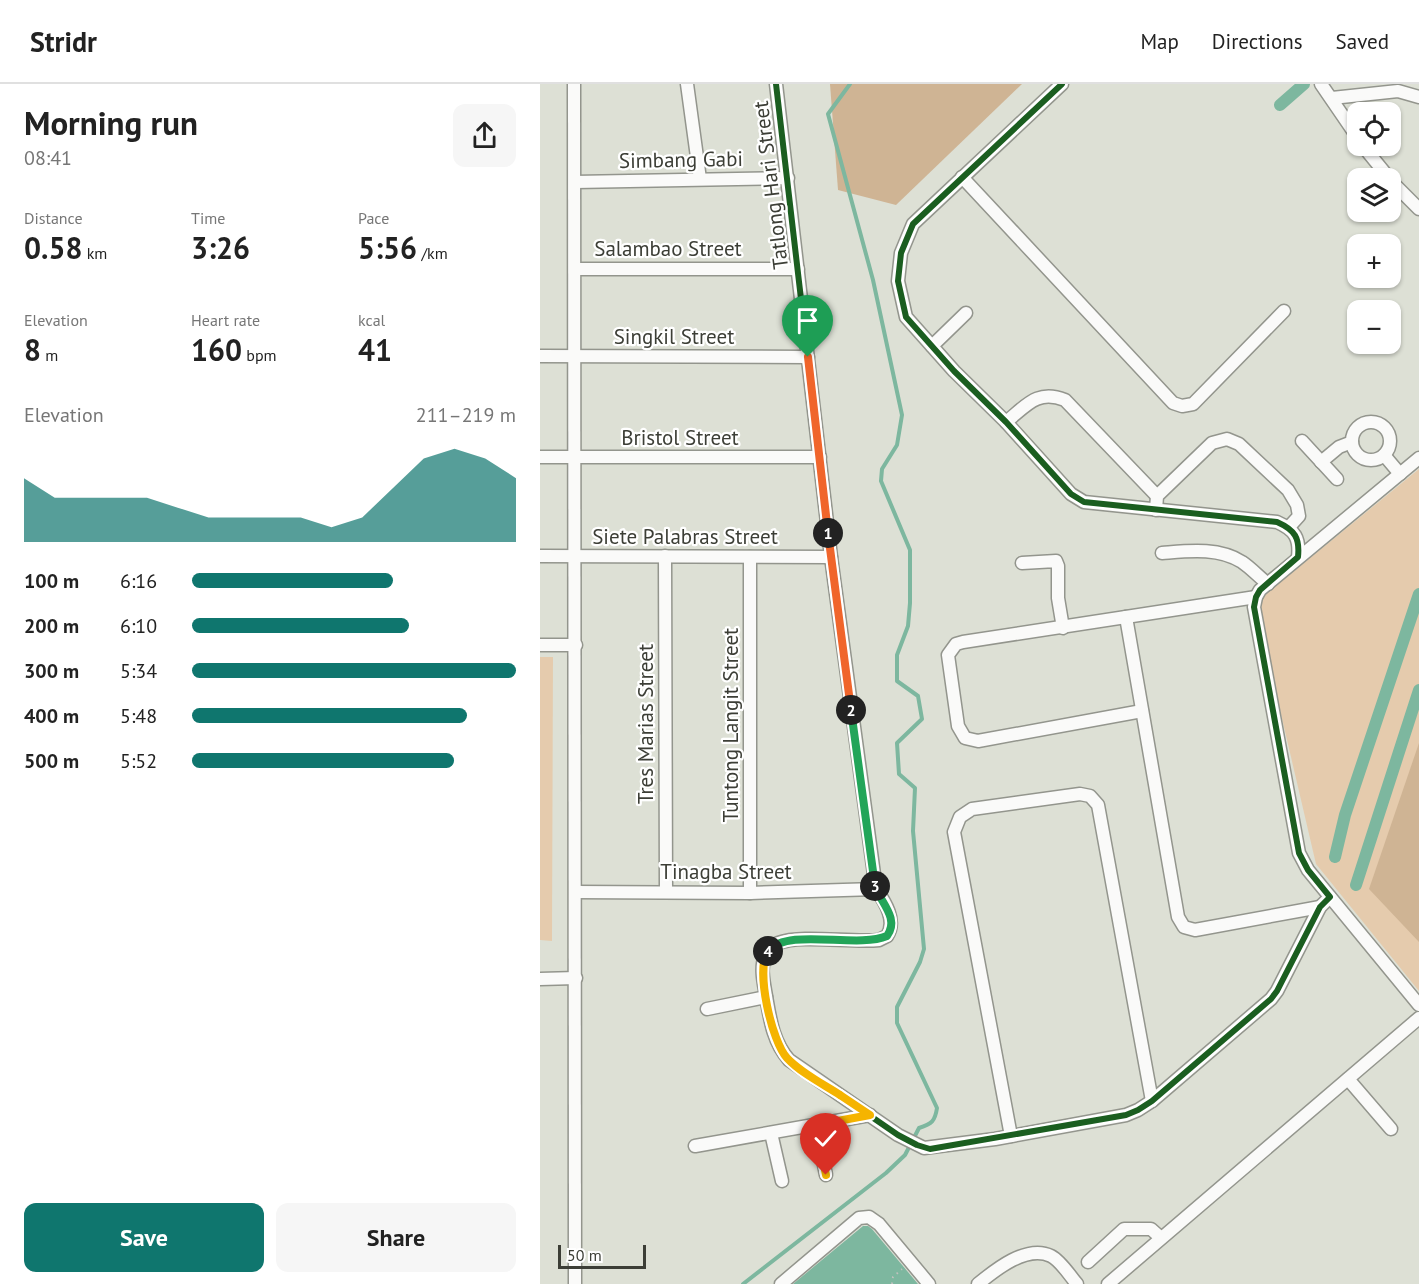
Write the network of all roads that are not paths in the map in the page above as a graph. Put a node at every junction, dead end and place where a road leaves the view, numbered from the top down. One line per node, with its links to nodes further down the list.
1 (574, 84): 14 (street)
2 (687, 84): 13 (street)
3 (776, 84): 12 (street, Tatlong Hari Street)
4 (1062, 84): 11 (street)
5 (1322, 84): 7 (street)
6 (1419, 97): 7 (street)
7 (1332, 98): 8 (street)
8 (1347, 121)
9 (1371, 156): 10 (street)
10 (1381, 168)
11 (962, 177): 19 (street); 21 (street)
12 (788, 178): 13 (street, Simbang Gabi); 18 (street, Tatlong Hari Street)
13 (700, 179): 14 (street, Simbang Gabi)
14 (574, 182): 17 (street)
15 (1401, 190): 16 (street)
16 (1419, 209)
17 (575, 269): 18 (street, Salambao Street); 23 (street)
18 (798, 269): 24 (street, Tatlong Hari Street)
19 (1284, 311)
20 (966, 313): 21 (street)
21 (932, 346): 25 (street)
22 (540, 356): 23 (street, Singkil Street)
23 (575, 356): 24 (street, Singkil Street); 30 (street)
24 (808, 357): 31 (street, Tatlong Hari Street)
25 (1006, 422): 36 (street); 37 (street)
26 (1302, 441): 33 (street)
27 (1352, 442): 28 (street); 28 (street); 33 (street)
28 (1384, 455): 34 (street)
29 (540, 457): 30 (street, Bristol Street)
30 (576, 457): 31 (street, Bristol Street); 41 (street)
31 (820, 457): 44 (street, Tatlong Hari Street)
32 (1419, 458): 34 (street)
33 (1322, 462): 35 (street)
34 (1400, 474): 45 (street)
35 (1337, 479)
36 (1157, 496): 37 (street); 38 (street)
37 (1156, 510): 38 (street)
38 (1288, 527): 45 (street)
39 (1162, 553): 47 (street)
40 (540, 556): 41 (street, Siete Palabras Street)
41 (576, 556): 42 (street, Siete Palabras Street); 52 (street)
42 (665, 556): 43 (street, Siete Palabras Street); 56 (street, Tres Marias Street)
43 (750, 557): 44 (street, Siete Palabras Street); 57 (street, Tuntong Langit Street)
44 (831, 557): 54 (street, Tatlong Hari Street)
45 (1298, 557): 47 (street)
46 (1022, 563): 50 (street)
47 (1268, 584): 48 (street)
48 (1256, 597): 49 (street); 58 (street)
49 (1126, 617): 50 (street); 53 (street)
50 (1062, 628): 53 (street)
51 (540, 645): 52 (street)
52 (576, 645): 55 (street)
53 (1142, 711): 59 (street)
54 (876, 890): 57 (street, Tinagba Street); 62 (street, Tatlong Hari Street)
55 (576, 892): 56 (street, Tinagba Street); 60 (street)
56 (666, 892): 57 (street, Tinagba Street)
57 (750, 893)
58 (1330, 897): 59 (street); 63 (street)
59 (1320, 907): 67 (street)
60 (576, 978): 61 (street); 78 (street)
61 (540, 979)
62 (766, 997): 64 (street); 68 (street)
63 (1419, 1005)
64 (707, 1009)
65 (1419, 1018): 66 (street)
66 (1348, 1079): 70 (street); 76 (street)
67 (1152, 1101): 72 (street); 72 (street)
68 (870, 1115): 69 (street); 72 (street)
69 (816, 1125): 71 (street); 74 (street)
70 (1391, 1129)
71 (771, 1133): 73 (street); 75 (street)
72 (1011, 1136)
73 (695, 1146)
74 (826, 1175)
75 (782, 1180)
76 (1161, 1238): 77 (street); 83 (street)
77 (1088, 1262)
78 (575, 1284)
79 (781, 1284): 80 (street)
80 (928, 1284)
81 (978, 1284): 82 (street)
82 (1077, 1284)
83 (1108, 1284)

